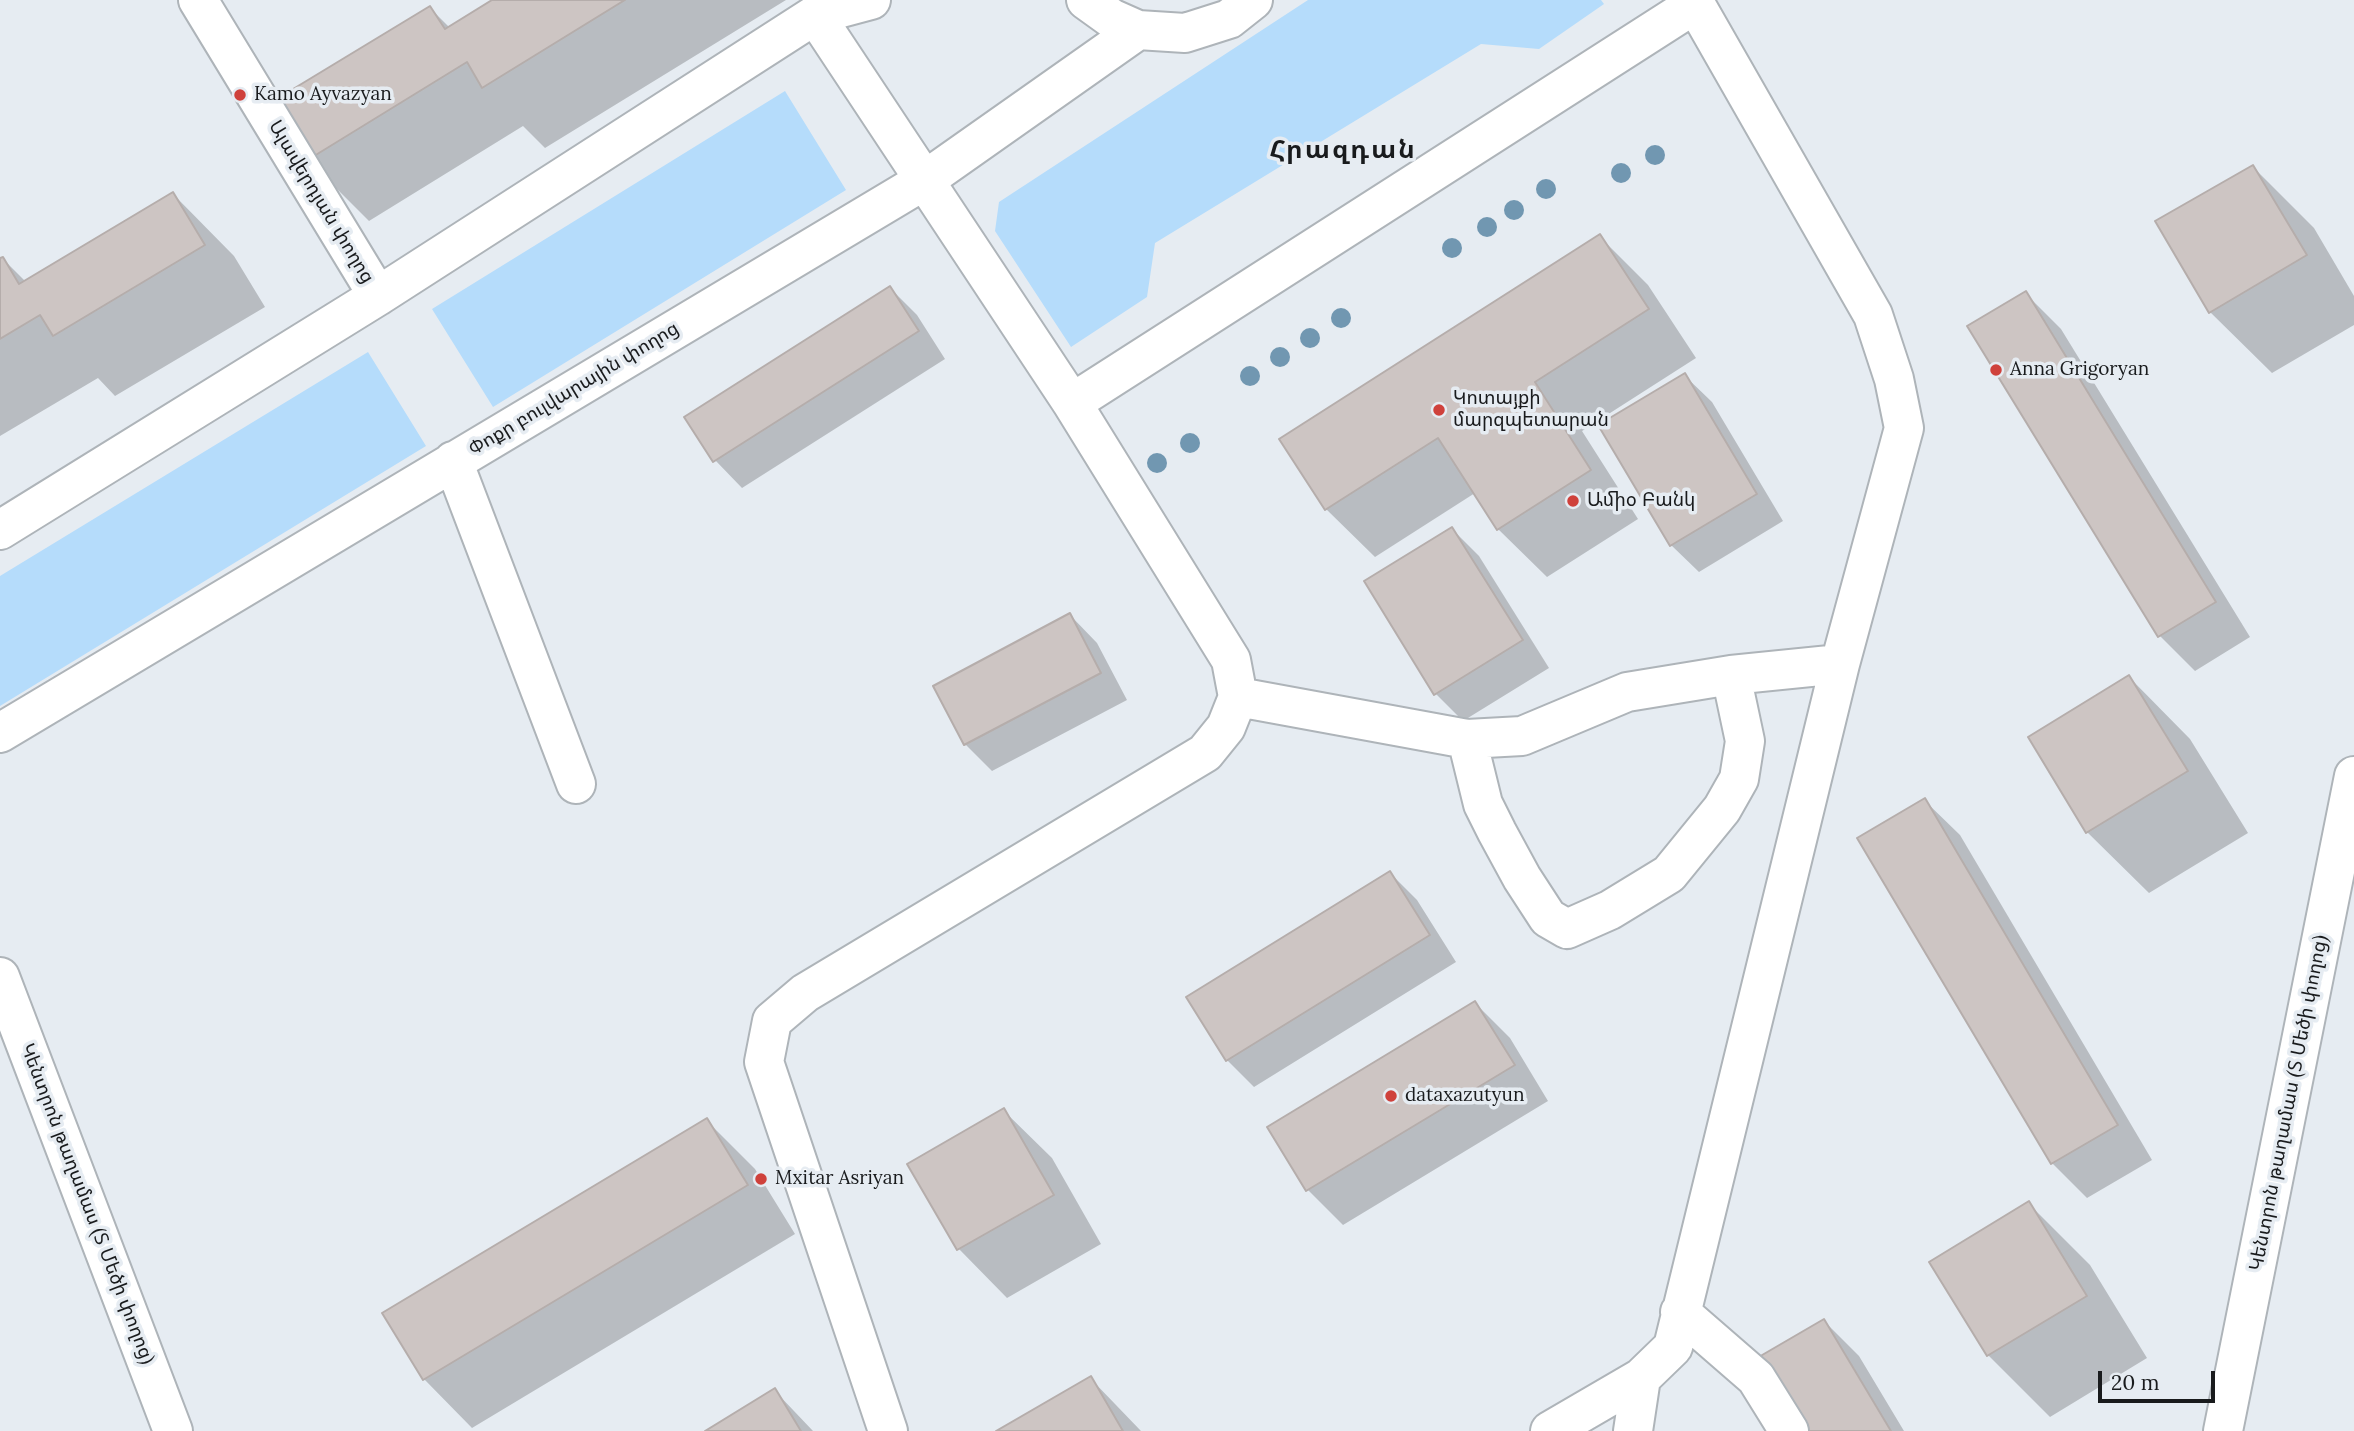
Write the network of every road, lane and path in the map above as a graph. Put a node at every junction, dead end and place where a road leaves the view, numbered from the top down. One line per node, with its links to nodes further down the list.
1 (198, 0): 9 (street, Ալավերդյան փողոց)
2 (871, 0): 6 (street)
3 (1086, 0): 7 (street)
4 (1253, 0): 7 (street)
5 (1694, 2): 10 (street); 13 (street)
6 (815, 15): 8 (street); 9 (street)
7 (1138, 30): 8 (street, Փոքր բուլվարային փողոց)
8 (925, 180): 10 (street); 11 (street, Փոքր բուլվարային փողոց)
9 (378, 296): 12 (street)
10 (1072, 403): 15 (street)
11 (453, 461): 16 (street, Փոքր բուլվարային փողոց); 19 (street)
12 (0, 530)
13 (1840, 664): 14 (street); 22 (street)
14 (1731, 675): 17 (street); 17 (street)
15 (1238, 697): 17 (street); 25 (street)
16 (0, 733)
17 (1467, 739)
18 (2354, 776): 20 (street, Կենտրոն թաղամաս (Տ Մեծի փողոց))
19 (576, 784)
20 (2347, 846): 29 (street, Կենտրոն թաղամաս (Տ Մեծի փողոց))
21 (0, 977): 24 (street, Կենտրոն թաղամաս (Տ Մեծի փողոց))
22 (1680, 1312): 23 (street); 28 (street)
23 (1641, 1378): 26 (street); 27 (street)
24 (173, 1431)
25 (888, 1431)
26 (1550, 1431)
27 (1633, 1431)
28 (1789, 1431)
29 (2224, 1431)

